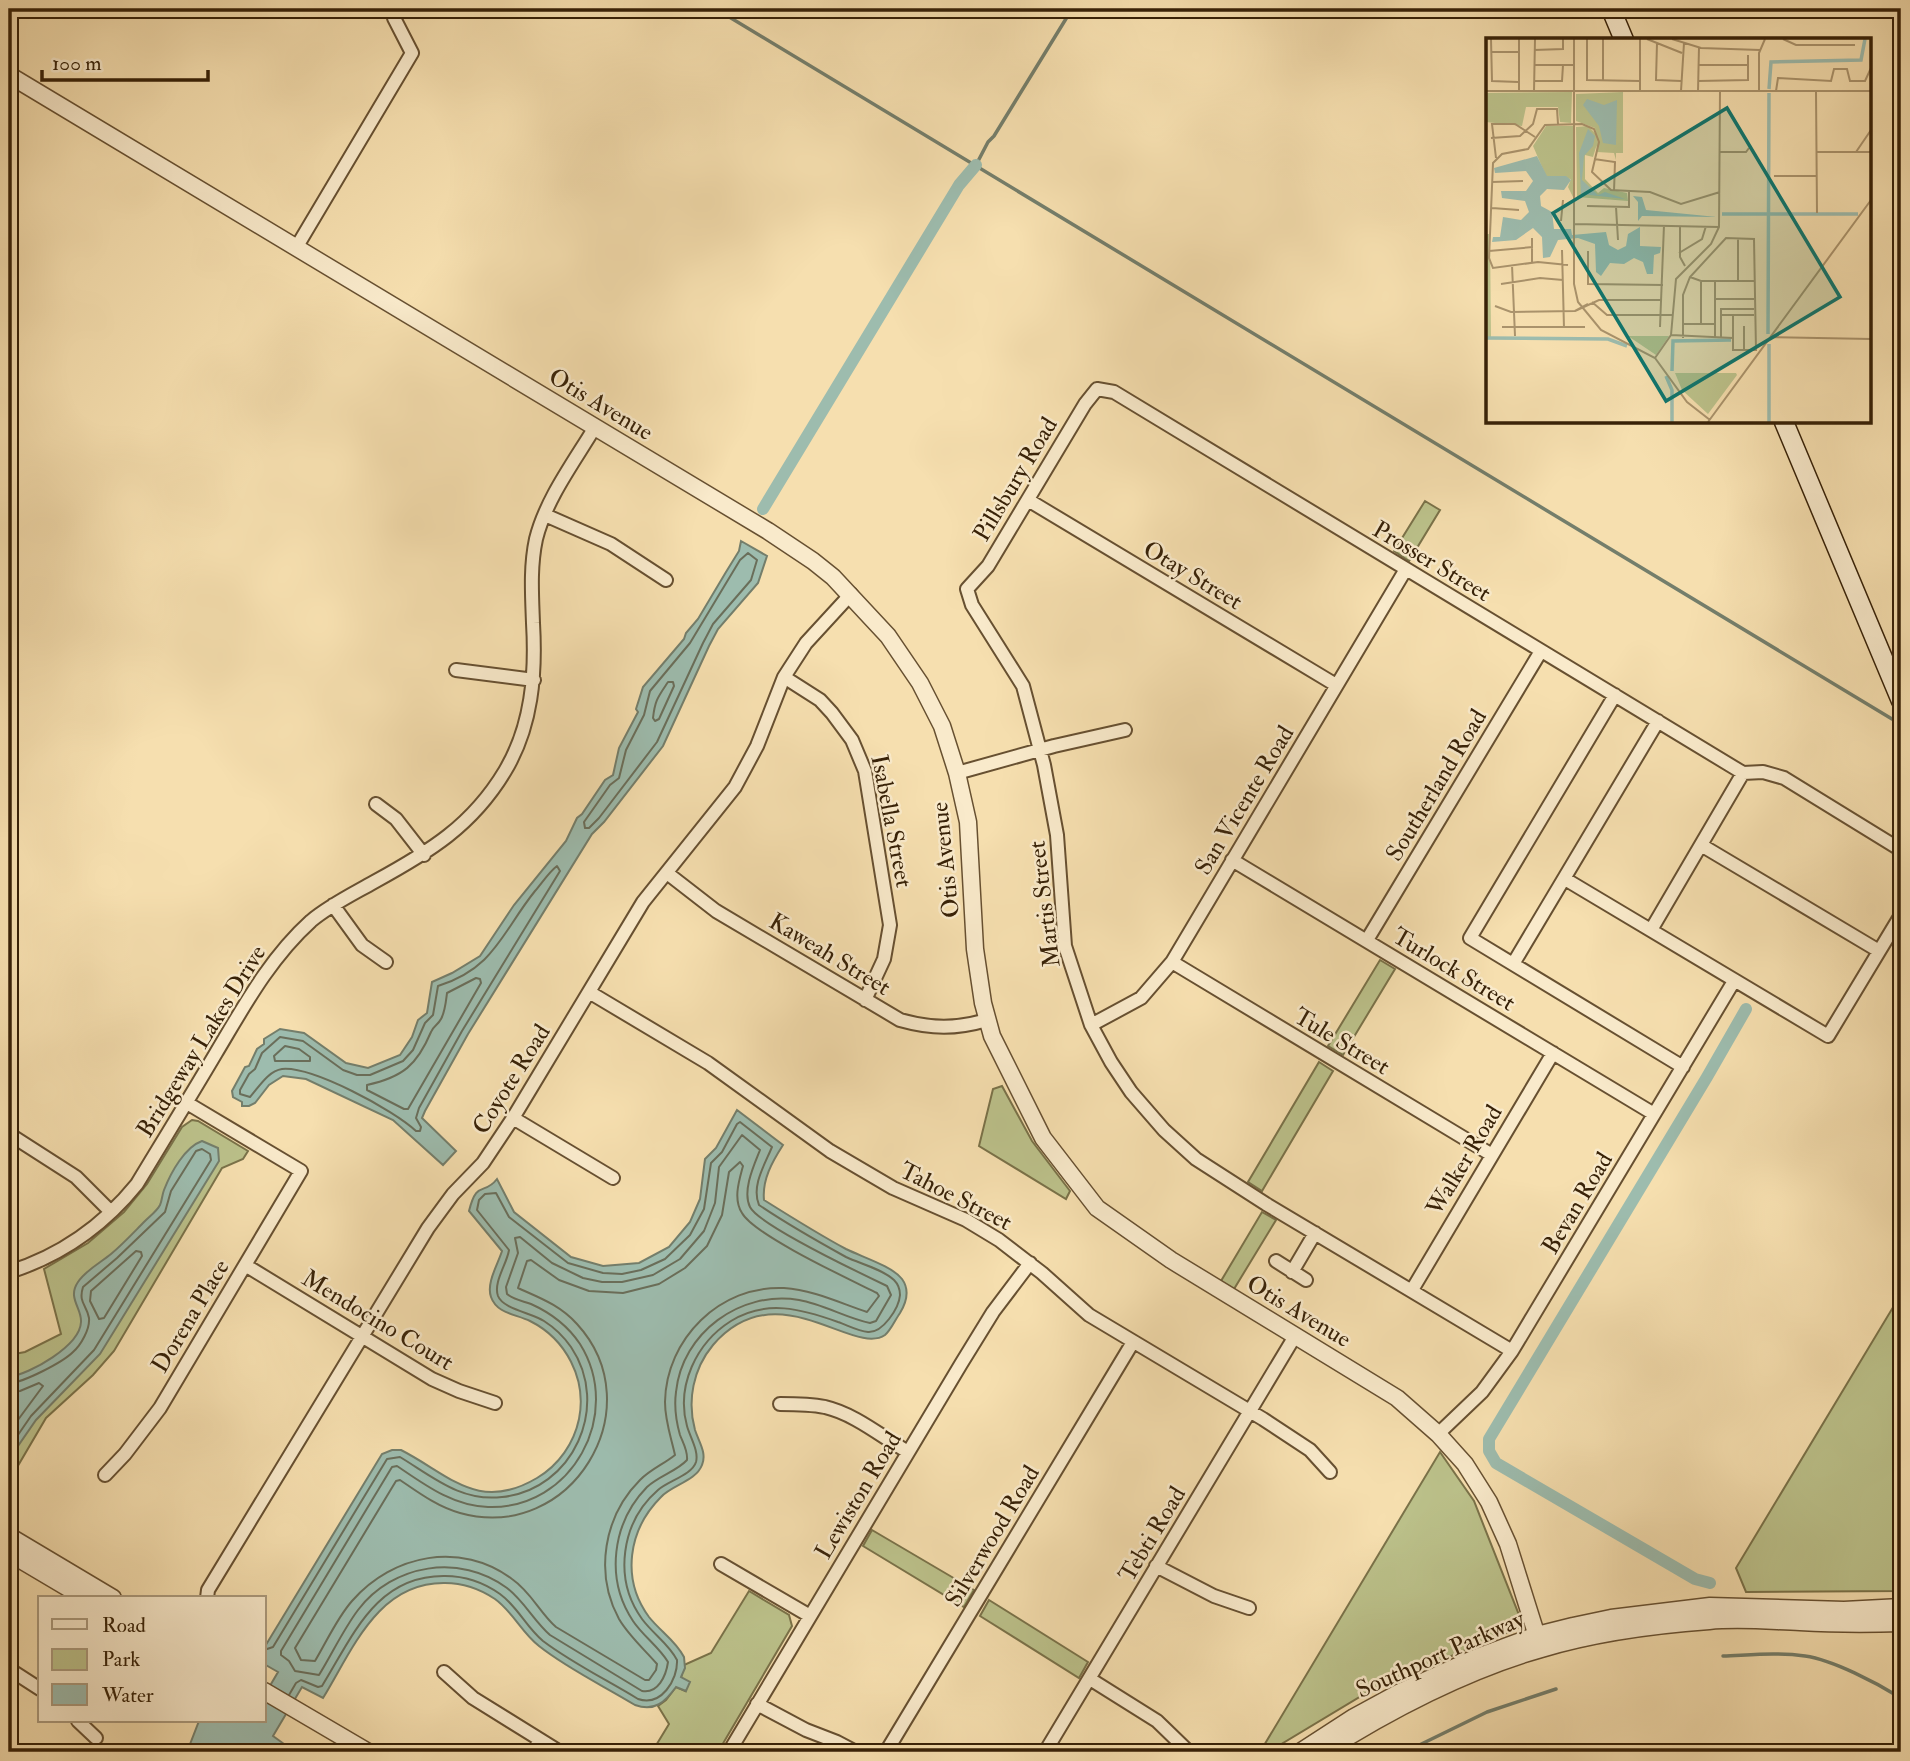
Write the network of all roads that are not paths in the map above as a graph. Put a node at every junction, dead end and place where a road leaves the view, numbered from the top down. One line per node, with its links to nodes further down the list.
1 (1611, 9): 3 (main road)
2 (394, 18): 5 (street)
3 (1623, 38)
4 (9, 75): 5 (street, Otis Avenue)
5 (296, 248): 8 (street, Otis Avenue)
6 (1097, 389): 9 (street, Pillsbury Road); 11 (street, Prosser Street)
7 (1785, 424): 21 (main road)
8 (595, 427): 10 (street, Bridgeway Lakes Drive); 14 (street, Otis Avenue)
9 (1028, 500): 13 (street, Pillsbury Road); 19 (street, Otay Street)
10 (545, 515): 12 (street); 18 (street, Bridgeway Lakes Drive)
11 (1406, 569): 15 (street, Prosser Street); 19 (street, San Vicente Road)
12 (666, 580)
13 (967, 589): 24 (street, Martis Street)
14 (851, 594): 17 (street, Coyote Road); 25 (street, Otis Avenue)
15 (1541, 651): 20 (street, Prosser Street); 37 (street, Southerland Road)
16 (456, 670): 18 (street)
17 (784, 677): 32 (street, Coyote Road); 44 (street, Isabella Street)
18 (534, 680): 30 (street, Bridgeway Lakes Drive)
19 (1336, 685): 31 (street, San Vicente Road)
20 (1615, 695): 22 (street, Prosser Street); 41 (street)
21 (1900, 696)
22 (1658, 721): 26 (street, Prosser Street); 33 (street)
23 (1125, 730): 24 (street)
24 (1040, 750): 25 (street); 46 (street, Martis Street)
25 (957, 773): 45 (street, Otis Avenue)
26 (1744, 774): 28 (street); 29 (street)
27 (376, 804): 30 (street)
28 (1701, 845): 36 (street); 38 (street)
29 (1901, 850)
30 (424, 855): 34 (street, Bridgeway Lakes Drive)
31 (1232, 860): 37 (street, Turlock Street); 40 (street, San Vicente Road)
32 (667, 873): 43 (street, Coyote Road); 44 (street, Kaweah Street)
33 (1565, 879): 36 (street); 41 (street)
34 (333, 905): 39 (street); 49 (street, Bridgeway Lakes Drive)
35 (1901, 915): 38 (street)
36 (1651, 930): 42 (street)
37 (1367, 940): 47 (street, Turlock Street)
38 (1879, 951): 42 (street)
39 (386, 962)
40 (1172, 962): 46 (street, San Vicente Road); 53 (street, Tule Street)
41 (1513, 964): 48 (street)
42 (1734, 981): 48 (street, Bevan Road)
43 (589, 992): 51 (street, Coyote Road); 58 (street, Tahoe Street)
44 (865, 1000): 45 (street, Kaweah Street)
45 (987, 1020): 65 (street, Otis Avenue)
46 (1091, 1025): 56 (street, Martis Street)
47 (1553, 1053): 50 (street, Turlock Street); 53 (street, Walker Road)
48 (1683, 1067): 50 (street, Bevan Road)
49 (187, 1103): 55 (street, Bridgeway Lakes Drive); 59 (street, Dorena Place)
50 (1654, 1114): 67 (street, Bevan Road)
51 (513, 1118): 54 (street); 64 (street, Coyote Road)
52 (9, 1134): 55 (street)
53 (1492, 1155): 63 (street, Walker Road)
54 (613, 1178)
55 (111, 1212): 60 (street, Bridgeway Lakes Drive)
56 (1315, 1233): 61 (street); 63 (street, Martis Street)
57 (1276, 1261): 61 (street)
58 (1030, 1263): 66 (street, Tahoe Street); 72 (street, Lewiston Road)
59 (244, 1265): 64 (street, Mendocino Court); 74 (street, Dorena Place)
60 (9, 1272)
61 (1292, 1272): 62 (street)
62 (1306, 1280)
63 (1412, 1290): 67 (street, Martis Street)
64 (361, 1335): 68 (street, Mendocino Court); 78 (street, Coyote Road)
65 (1295, 1336): 70 (street, Tebti Road); 71 (street, Otis Avenue)
66 (1133, 1342): 70 (street, Tahoe Street); 103 (street, Silverwood Road)
67 (1512, 1351): 71 (street, Bevan Road)
68 (495, 1403)
69 (780, 1404): 72 (street)
70 (1250, 1411): 73 (street, Tahoe Street); 77 (street, Tebti Road)
71 (1438, 1434): 85 (street, Otis Avenue)
72 (908, 1452): 83 (street, Lewiston Road)
73 (1330, 1472)
74 (105, 1475)
75 (10, 1544): 79 (street); 80 (street)
76 (721, 1564): 83 (street)
77 (1156, 1566): 82 (street); 88 (street, Tebti Road)
78 (208, 1594)
79 (82, 1596)
80 (109, 1596)
81 (1901, 1607): 85 (street, Southport Parkway)
82 (1249, 1608)
83 (810, 1616): 92 (street, Lewiston Road)
84 (1901, 1623): 85 (street, Southport Parkway)
85 (1539, 1642): 106 (street, Southport Parkway); 107 (street, Southport Parkway)
86 (9, 1669): 89 (street)
87 (444, 1672): 96 (street)
88 (1090, 1679): 104 (street, Tebti Road); 105 (street)
89 (38, 1688)
90 (266, 1692): 93 (street)
91 (266, 1703): 93 (street)
92 (757, 1704): 101 (street, Lewiston Road); 102 (street)
93 (299, 1717): 97 (street); 98 (street)
94 (79, 1722): 95 (street)
95 (96, 1738)
96 (540, 1740): 99 (street); 100 (street)
97 (346, 1752)
98 (368, 1752)
99 (533, 1752)
100 (560, 1752)
101 (729, 1752)
102 (856, 1752)
103 (887, 1752)
104 (1045, 1752)
105 (1189, 1752)
106 (1300, 1752)
107 (1324, 1752)

